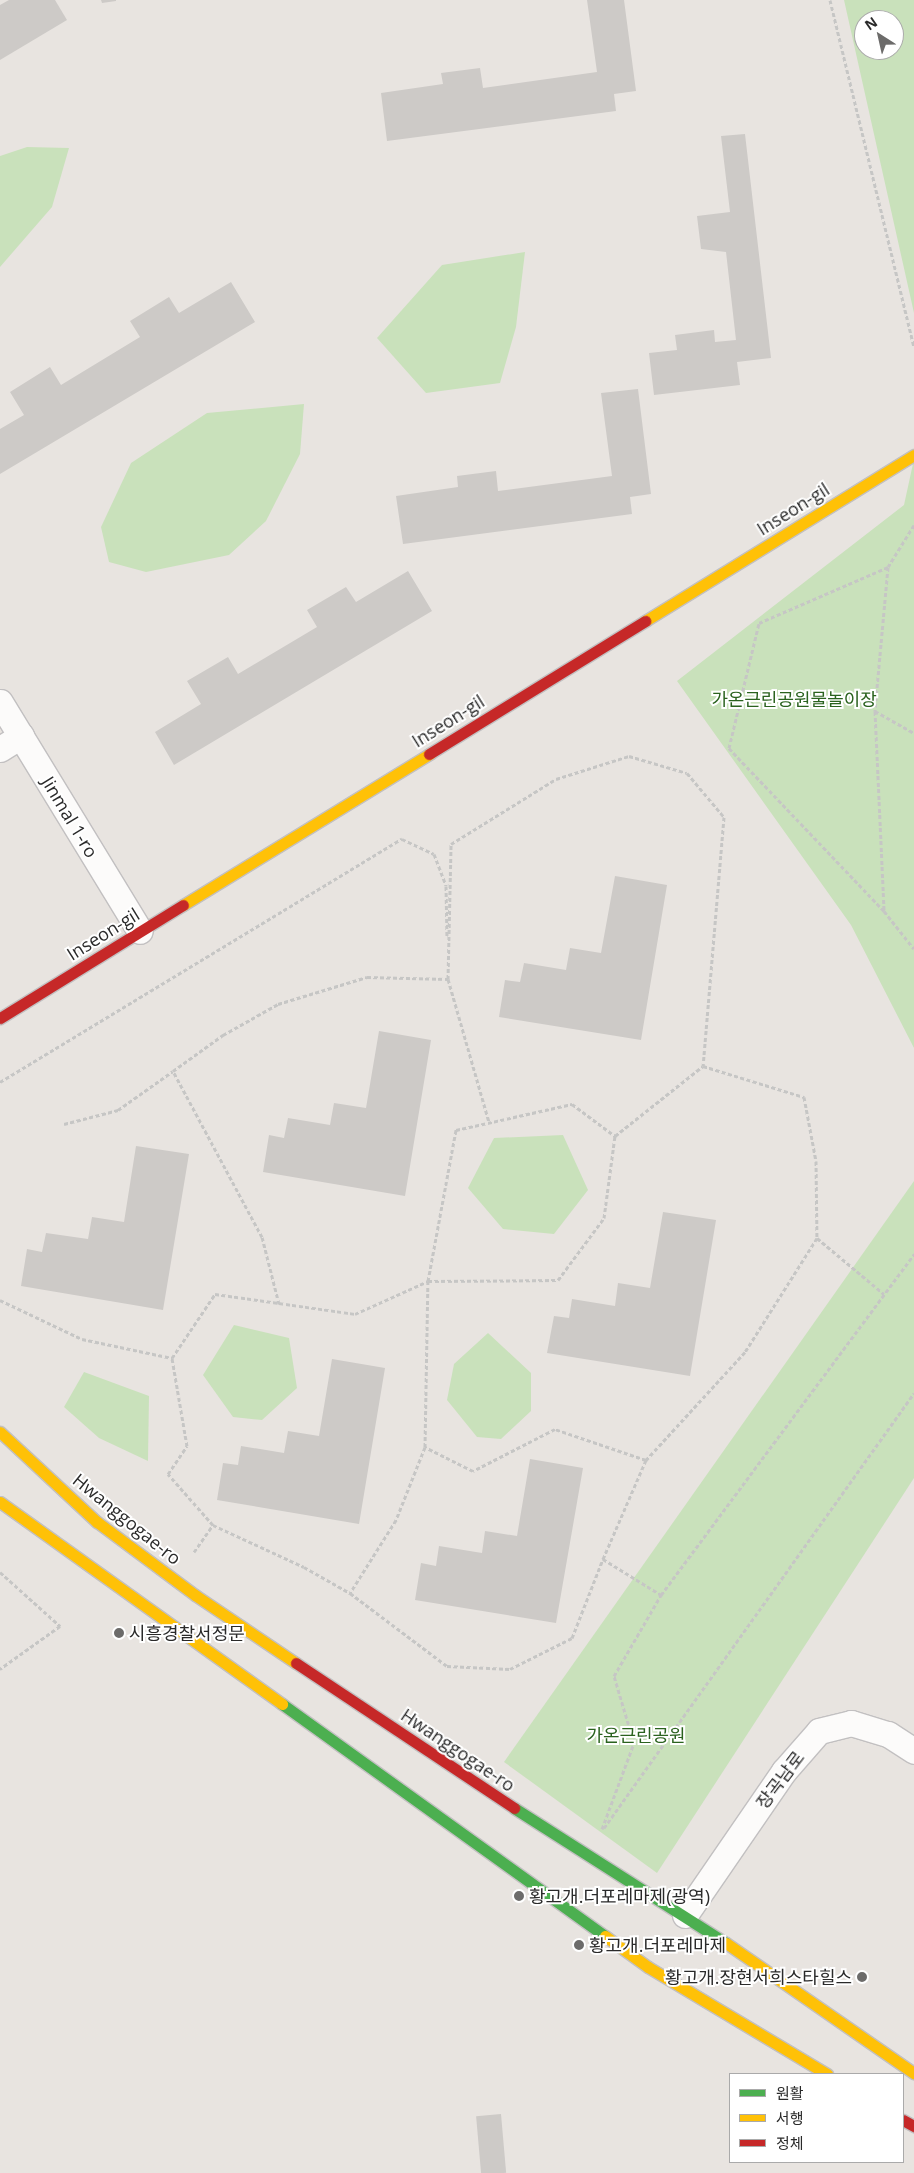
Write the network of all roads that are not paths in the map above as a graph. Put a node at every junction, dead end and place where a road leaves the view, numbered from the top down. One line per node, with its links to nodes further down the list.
1 (914, 455): 5 (main road, Inseon-gil)
2 (0, 702): 3 (street, Jinmal 1-ro)
3 (21, 736): 4 (street); 5 (street, Jinmal 1-ro)
4 (0, 749)
5 (140, 932): 6 (main road, Inseon-gil)
6 (0, 1018)
7 (0, 1432): 10 (main road, Hwanggogae-ro)
8 (0, 1502): 11 (main road)
9 (914, 1751): 10 (street, 장곡남로)
10 (684, 1915): 12 (main road, Hwanggogae-ro)
11 (825, 2073)
12 (914, 2073)

